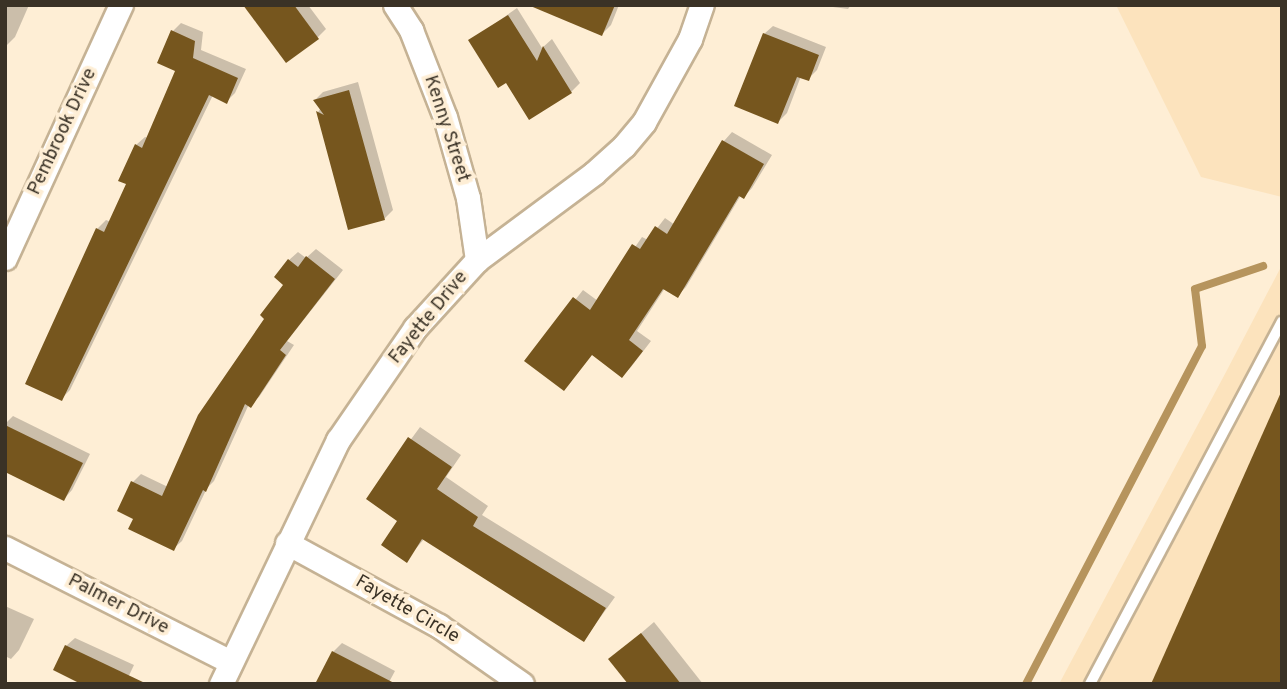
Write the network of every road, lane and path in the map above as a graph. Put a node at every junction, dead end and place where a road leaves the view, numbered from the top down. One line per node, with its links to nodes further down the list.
1 (121, 5): 4 (street, Pembrook Drive)
2 (396, 5): 5 (street, Kenny Street)
3 (702, 5): 5 (street, Fayette Drive)
4 (5, 258)
5 (477, 260): 7 (street, Fayette Drive)
6 (1282, 322): 12 (lane)
7 (287, 543): 9 (street, Fayette Drive); 11 (street, Fayette Circle)
8 (5, 548): 9 (street, Palmer Drive)
9 (231, 662): 10 (street, Fayette Drive)
10 (221, 684)
11 (522, 684)
12 (1090, 684)

